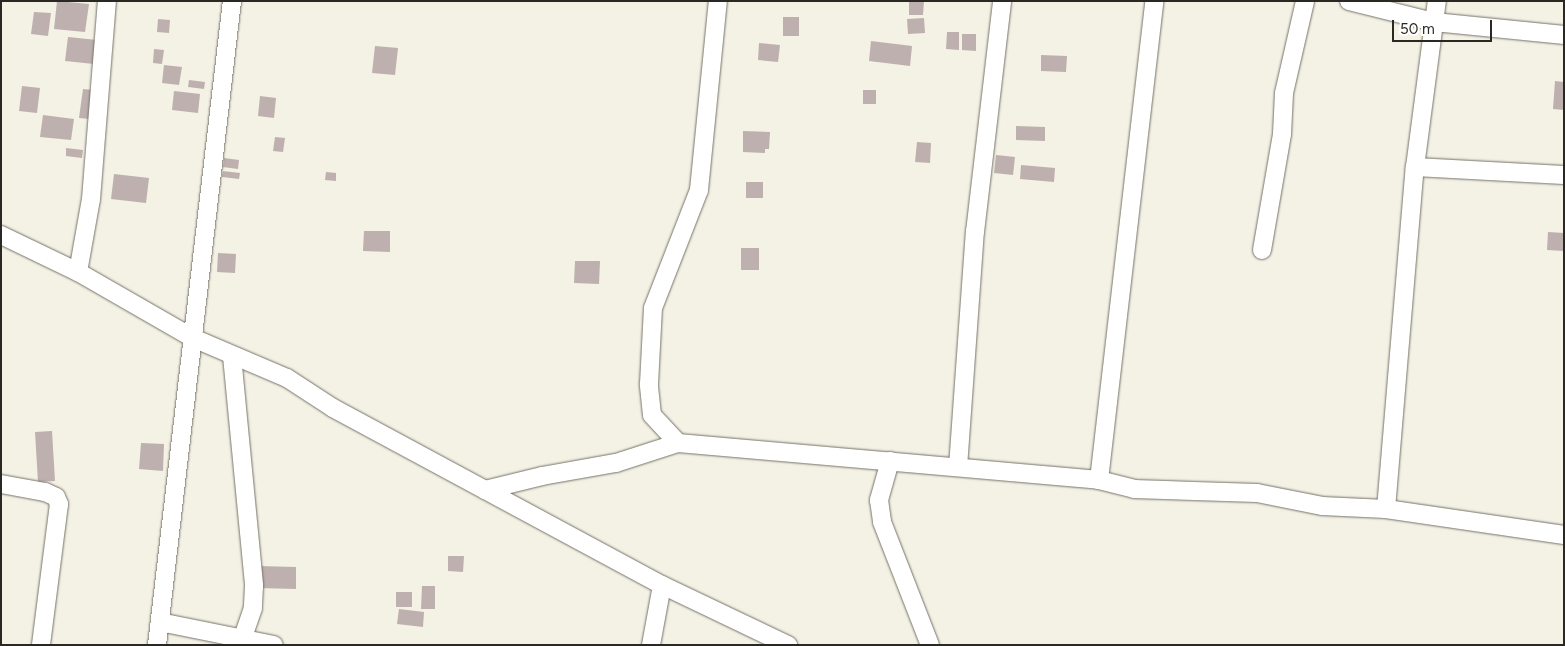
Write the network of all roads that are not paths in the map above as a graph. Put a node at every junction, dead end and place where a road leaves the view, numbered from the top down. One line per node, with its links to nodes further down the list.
1 (107, 1): 15 (street)
2 (232, 1): 16 (street)
3 (718, 1): 18 (street)
4 (1002, 1): 20 (street)
5 (1154, 1): 21 (street)
6 (1305, 1): 14 (street)
7 (1349, 1): 9 (street)
8 (1437, 1): 9 (street)
9 (1434, 22): 10 (street); 11 (street)
10 (1564, 35)
11 (1415, 167): 12 (street); 24 (street)
12 (1564, 175)
13 (1, 234): 15 (street)
14 (1262, 250)
15 (78, 272): 16 (street)
16 (193, 338): 17 (street); 27 (street)
17 (232, 356): 23 (street); 28 (street)
18 (678, 443): 19 (street); 23 (street)
19 (890, 461): 20 (street); 34 (street)
20 (958, 466): 21 (street)
21 (1099, 480): 24 (street)
22 (1, 484): 29 (street)
23 (485, 490): 26 (street)
24 (1386, 509): 25 (street)
25 (1564, 535)
26 (662, 585): 32 (street); 33 (street)
27 (160, 622): 28 (street); 30 (street)
28 (242, 640): 31 (street)
29 (41, 645)
30 (158, 645)
31 (274, 645)
32 (652, 645)
33 (788, 645)
34 (930, 645)

